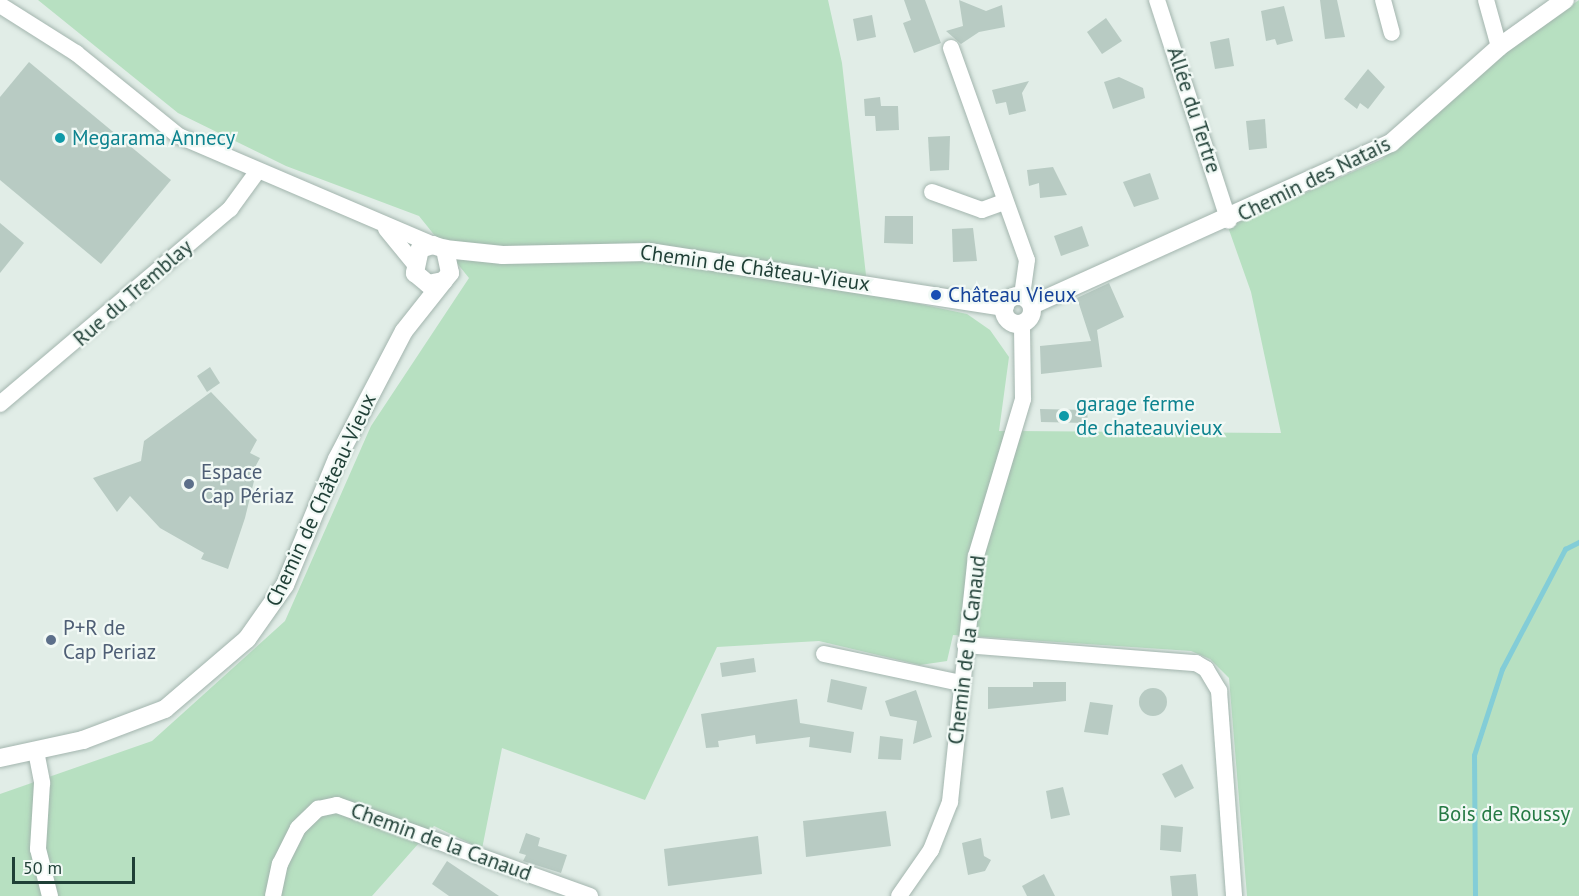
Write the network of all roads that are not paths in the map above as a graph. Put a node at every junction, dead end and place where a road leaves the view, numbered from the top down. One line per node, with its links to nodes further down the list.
1 (1157, 0): 12 (street, Allée du Tertre)
2 (1383, 0): 6 (street)
3 (1486, 0): 7 (street)
4 (1565, 0): 7 (street, Chemin des Natais)
5 (0, 5): 9 (street)
6 (1392, 33)
7 (1499, 47): 12 (street, Chemin des Natais)
8 (951, 48): 11 (street)
9 (257, 172): 13 (street); 24 (street, Rue du Tremblay)
10 (932, 192): 11 (street)
11 (1004, 201): 16 (street)
12 (1229, 221): 19 (street, Chemin des Natais)
13 (381, 224): 14 (street); 17 (street)
14 (439, 247): 15 (street, Chemin de Château-Vieux); 17 (street); 18 (street)
15 (503, 255): 18 (street, Chemin de Château-Vieux); 21 (street, Chemin de Château-Vieux)
16 (1029, 266): 19 (street); 20 (street)
17 (414, 268): 18 (street); 23 (street, Chemin de Château-Vieux)
18 (447, 277): 23 (street, Chemin de Château-Vieux)
19 (1058, 292): 20 (street, Chemin des Natais)
20 (1027, 301): 21 (street); 22 (street)
21 (1005, 307): 22 (street)
22 (1022, 324): 25 (street, Chemin de la Canaud)
23 (404, 331): 28 (street, Chemin de Château-Vieux)
24 (0, 404)
25 (965, 645): 27 (street, Chemin de la Canaud); 34 (street)
26 (824, 654): 27 (street)
27 (960, 683): 33 (street, Chemin de la Canaud)
28 (36, 751): 29 (street, Chemin de Château-Vieux); 30 (street)
29 (0, 758)
30 (50, 896)
31 (273, 896): 32 (street, Chemin de la Canaud)
32 (590, 896)
33 (899, 896)
34 (1234, 896)

